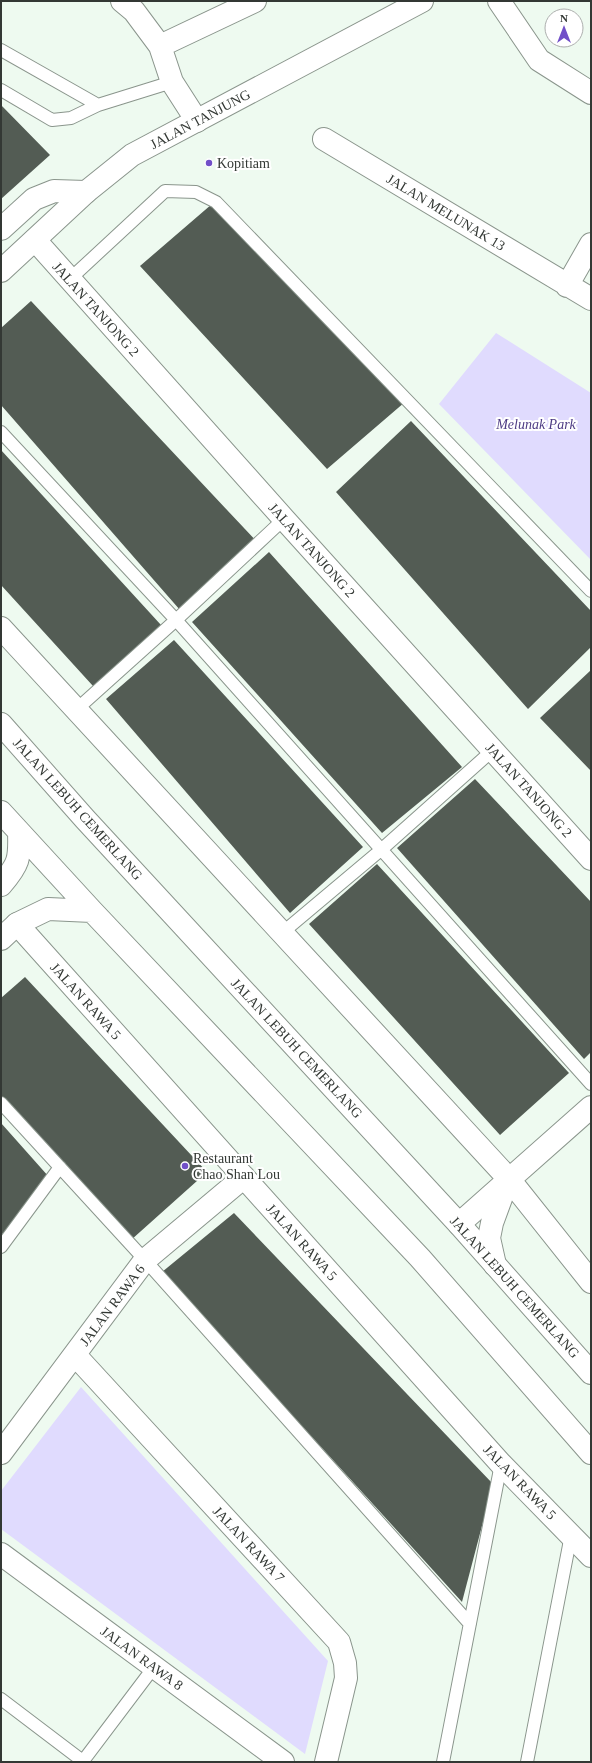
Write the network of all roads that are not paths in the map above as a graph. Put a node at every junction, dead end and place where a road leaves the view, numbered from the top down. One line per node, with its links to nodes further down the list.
1 (122, 1): 5 (street)
2 (255, 1): 5 (street)
3 (422, 1): 11 (street, JALAN TANJUNG)
4 (499, 1): 9 (street)
5 (160, 46): 7 (street)
6 (1, 50): 10 (lane)
7 (172, 82): 10 (lane); 11 (street)
8 (1, 90): 10 (lane)
9 (591, 93)
10 (98, 105)
11 (197, 121): 13 (street, JALAN TANJUNG)
12 (324, 139): 19 (street, JALAN MELUNAK 13)
13 (86, 192): 14 (street); 15 (street, JALAN TANJUNG)
14 (1, 229)
15 (35, 240): 17 (street, JALAN TANJUNG); 18 (street, JALAN TANJONG 2)
16 (591, 244): 19 (street)
17 (1, 271)
18 (70, 279): 22 (street, JALAN TANJONG 2); 23 (lane)
19 (567, 286): 20 (street, JALAN MELUNAK 13)
20 (591, 299)
21 (1, 432): 24 (lane)
22 (284, 519): 24 (lane); 28 (street, JALAN TANJONG 2)
23 (591, 591)
24 (176, 620): 26 (lane); 31 (lane)
25 (1, 628): 26 (street)
26 (77, 710): 36 (street)
27 (1, 724): 44 (street, JALAN LEBUH CEMERLANG)
28 (493, 750): 31 (lane); 32 (street, JALAN TANJONG 2)
29 (1, 812): 30 (street)
30 (19, 832): 33 (street); 34 (street)
31 (382, 849): 36 (lane); 38 (lane)
32 (591, 859)
33 (1, 885)
34 (92, 911): 35 (street); 52 (street)
35 (18, 924): 37 (street); 42 (street, JALAN RAWA 5)
36 (282, 933): 43 (street)
37 (1, 940)
38 (591, 1084)
39 (1, 1103): 41 (lane)
40 (591, 1107): 43 (street)
41 (60, 1167): 45 (lane); 46 (lane)
42 (244, 1177): 46 (street, JALAN RAWA 6); 53 (street, JALAN RAWA 5)
43 (508, 1179): 44 (street); 47 (street); 48 (street)
44 (459, 1224): 47 (street, JALAN LEBUH CEMERLANG)
45 (1, 1247)
46 (145, 1260): 49 (street, JALAN RAWA 6); 57 (lane)
47 (495, 1265): 50 (street, JALAN LEBUH CEMERLANG)
48 (591, 1282)
49 (75, 1355): 51 (street, JALAN RAWA 6); 62 (street, JALAN RAWA 7)
50 (591, 1373)
51 (1, 1453)
52 (591, 1453)
53 (501, 1464): 54 (street, JALAN RAWA 5); 57 (lane)
54 (571, 1535): 56 (street, JALAN RAWA 5); 64 (lane)
55 (1, 1554): 58 (street, JALAN RAWA 8)
56 (591, 1556)
57 (470, 1624): 63 (lane)
58 (154, 1667): 60 (lane); 61 (street, JALAN RAWA 8)
59 (1, 1699): 60 (lane)
60 (84, 1761)
61 (283, 1762)
62 (326, 1762)
63 (443, 1762)
64 (527, 1762)

